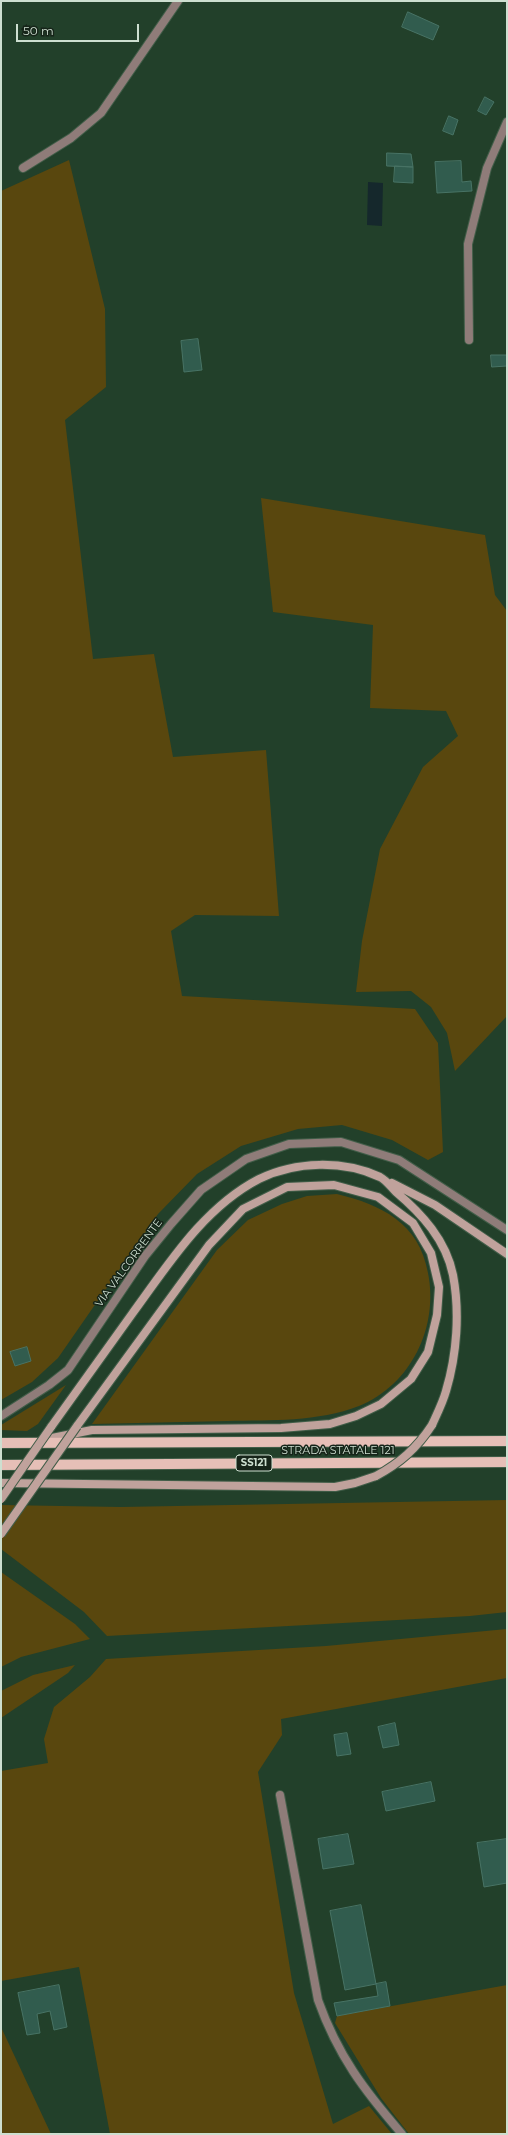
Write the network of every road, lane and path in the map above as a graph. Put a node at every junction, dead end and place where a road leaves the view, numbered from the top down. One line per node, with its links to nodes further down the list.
1 (178, 1): 3 (street)
2 (507, 122): 4 (street)
3 (23, 168)
4 (469, 340)
5 (381, 1178): 7 (main road); 14 (main road, bridge); 15 (main road, bridge)
6 (507, 1230): 8 (street, VIA VALCORRENTE)
7 (507, 1254)
8 (1, 1416)
9 (507, 1441): 11 (main road, STRADA STATALE 121 / SS121)
10 (1, 1443): 11 (main road, STRADA STATALE 121 / SS121)
11 (25, 1443): 16 (main road, bridge)
12 (507, 1462): 13 (main road, STRADA STATALE 121 / SS121)
13 (1, 1465)
14 (1, 1483)
15 (1, 1498)
16 (1, 1534)
17 (280, 1794): 18 (street)
18 (402, 2134)

